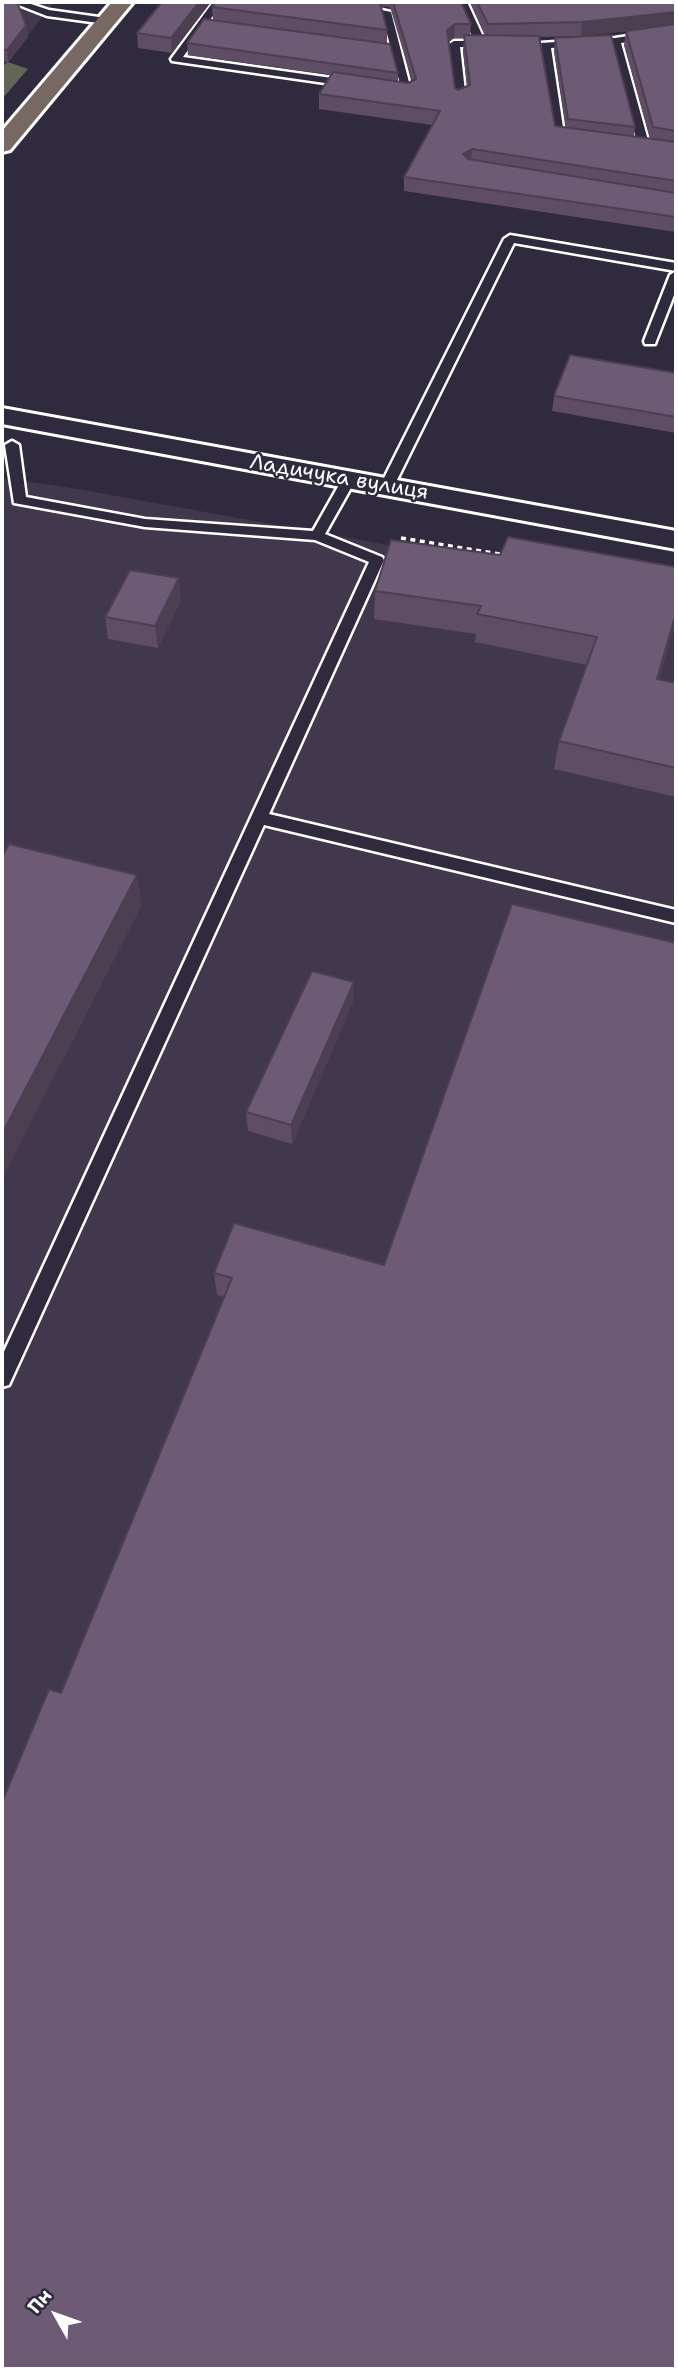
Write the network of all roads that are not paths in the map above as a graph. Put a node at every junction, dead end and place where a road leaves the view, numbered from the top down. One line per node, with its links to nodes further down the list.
1 (123, 2): 7 (main road)
2 (218, 2): 8 (lane)
3 (462, 2): 12 (lane)
4 (14, 3): 7 (lane)
5 (387, 7): 6 (lane); 17 (lane)
6 (350, 8)
7 (106, 21): 22 (main road)
8 (201, 25): 9 (lane); 18 (lane)
9 (214, 27)
10 (676, 32): 11 (lane)
11 (615, 41): 15 (lane); 23 (lane)
12 (481, 44): 13 (lane); 20 (lane)
13 (506, 44)
14 (532, 44): 15 (lane)
15 (545, 45): 21 (lane)
16 (384, 49): 17 (lane)
17 (397, 51): 19 (lane)
18 (367, 86)
19 (381, 88)
20 (461, 100)
21 (583, 139)
22 (2, 145)
23 (676, 152)
24 (676, 267): 31 (lane)
25 (676, 275): 26 (lane)
26 (650, 341)
27 (2, 416): 28 (street, Ладичука вулиця)
28 (31, 421): 29 (lane); 30 (street, Ладичука вулиця)
29 (7, 447): 32 (lane)
30 (349, 480): 31 (street, Ладичука вулиця); 32 (lane)
31 (387, 486): 33 (street, Ладичука вулиця)
32 (317, 536): 34 (lane)
33 (676, 540)
34 (259, 818): 35 (lane); 36 (lane)
35 (676, 918)
36 (2, 1378)

